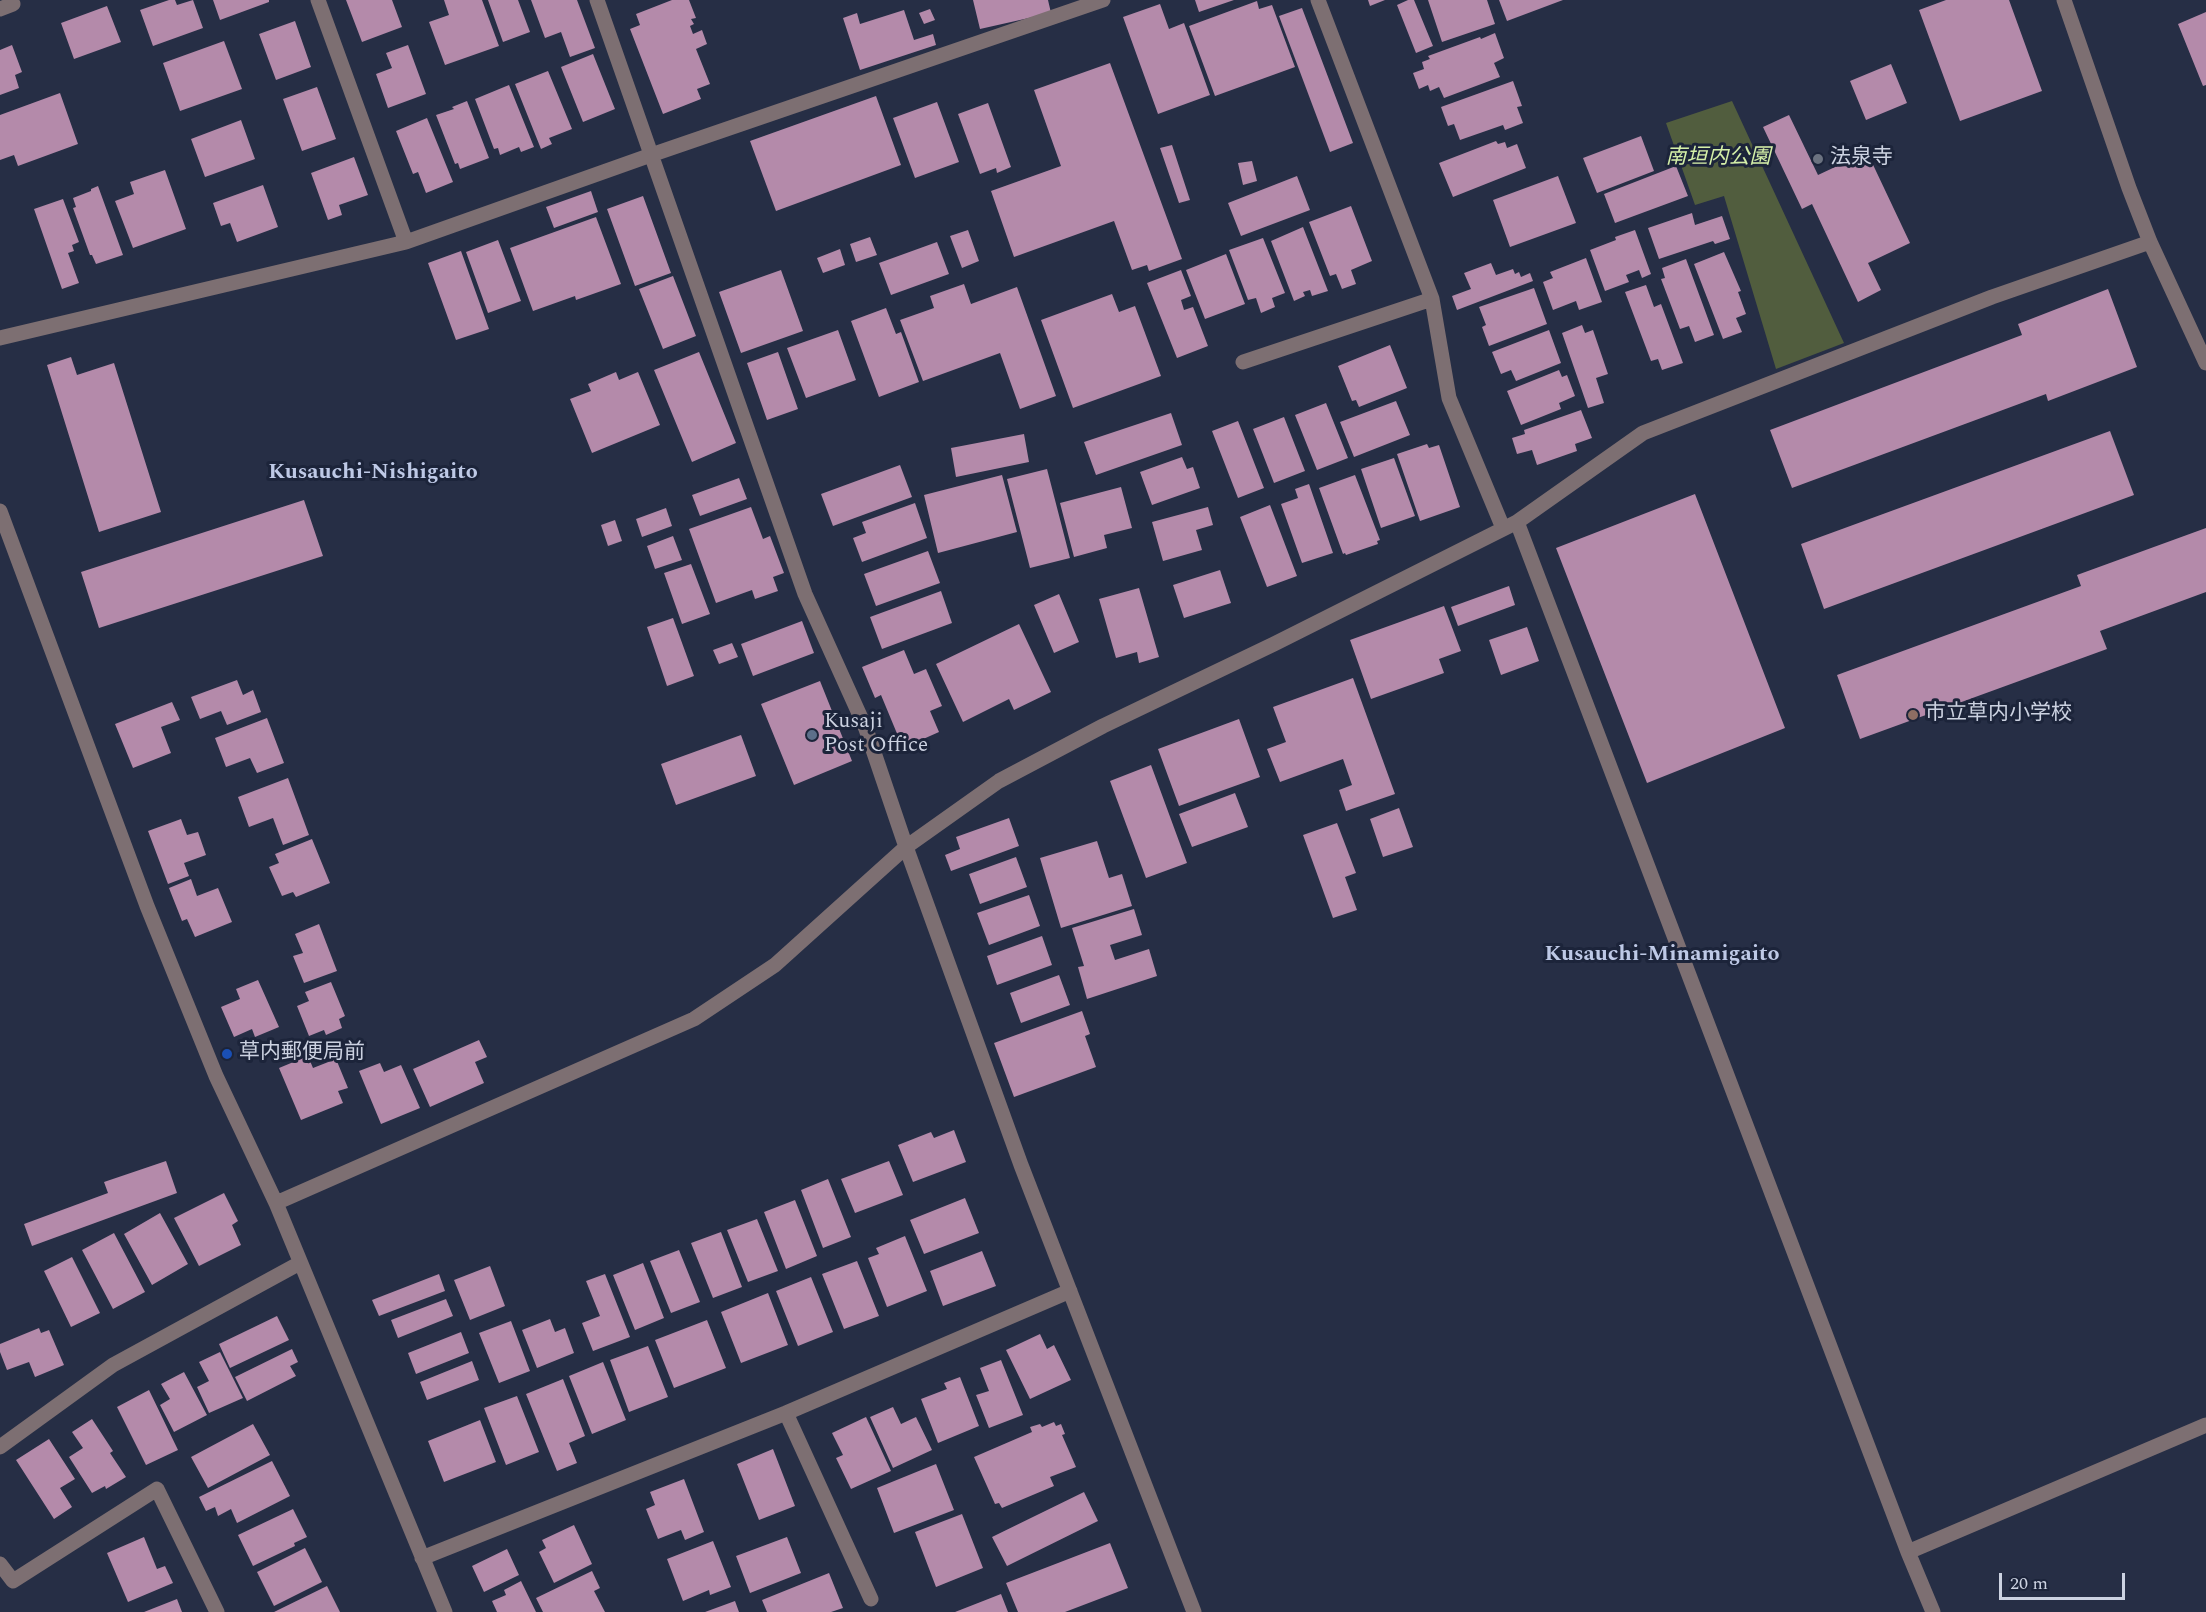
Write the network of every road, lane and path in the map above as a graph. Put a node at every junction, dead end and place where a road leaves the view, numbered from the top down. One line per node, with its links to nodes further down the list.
1 (318, 0): 7 (street)
2 (597, 0): 6 (street)
3 (1103, 0): 6 (street)
4 (1318, 0): 9 (street)
5 (2064, 0): 8 (street)
6 (651, 155): 7 (street); 16 (street)
7 (406, 242): 11 (street)
8 (2150, 242): 10 (street); 15 (street)
9 (1432, 299): 12 (street); 15 (street)
10 (2201, 335): 13 (street)
11 (0, 338)
12 (1243, 362)
13 (2206, 363)
14 (0, 511): 17 (street)
15 (1510, 525): 16 (street); 23 (street)
16 (906, 848): 17 (street); 19 (street)
17 (276, 1203): 18 (street)
18 (300, 1263): 22 (street); 24 (street)
19 (1070, 1291): 20 (street); 29 (street)
20 (786, 1413): 24 (street); 26 (street)
21 (2206, 1425): 23 (street)
22 (0, 1447)
23 (1908, 1552): 30 (street)
24 (422, 1558): 28 (street)
25 (0, 1564): 27 (street)
26 (871, 1599)
27 (218, 1612)
28 (445, 1612)
29 (1194, 1612)
30 (1933, 1612)

